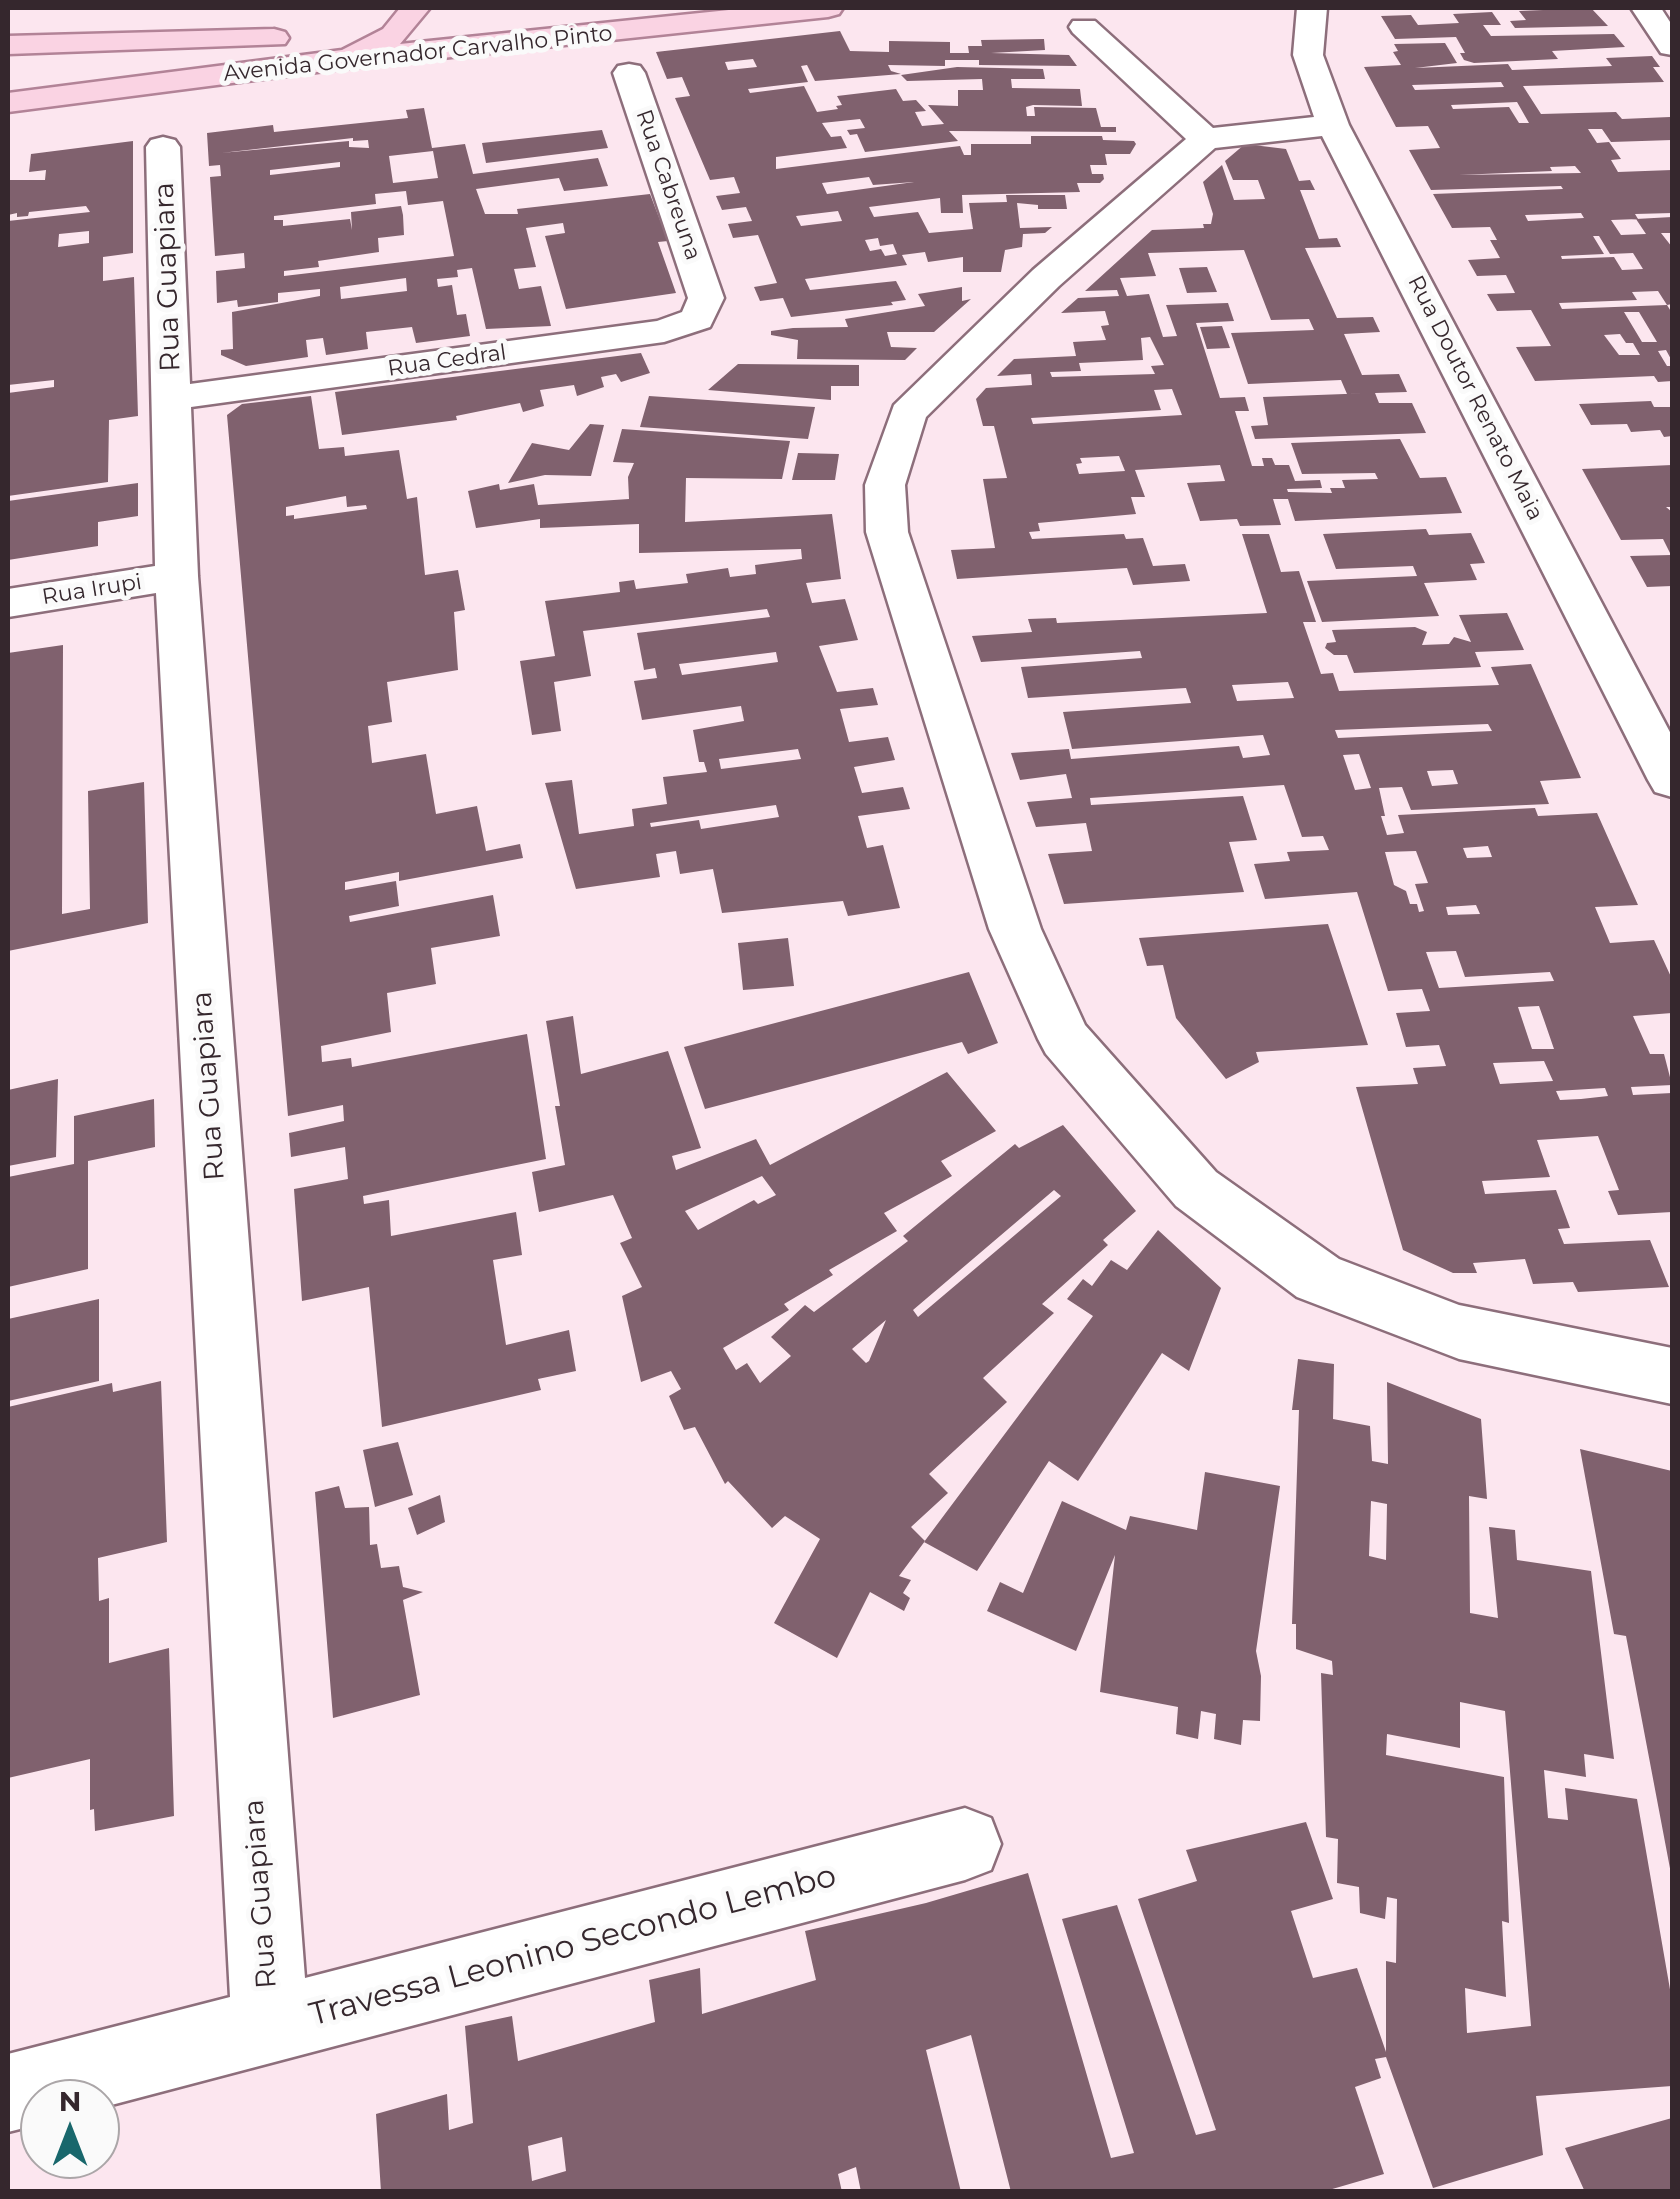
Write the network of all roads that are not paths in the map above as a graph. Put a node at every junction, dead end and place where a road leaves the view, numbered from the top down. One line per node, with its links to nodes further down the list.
1 (416, 8): 6 (main road)
2 (828, 8): 7 (main road, Avenida Governador Carvalho Pinto)
3 (1312, 8): 13 (street, Rua Doutor Renato Maia)
4 (1646, 8): 9 (street)
5 (1084, 27): 14 (street)
6 (394, 35): 7 (main road); 8 (main road); 10 (main road)
7 (597, 35): 10 (main road, Avenida Governador Carvalho Pinto)
8 (8, 45)
9 (1672, 46)
10 (348, 59): 12 (main road, Avenida Governador Carvalho Pinto)
11 (629, 72): 16 (street, Rua Cabreuna)
12 (8, 102)
13 (1333, 124): 14 (street); 20 (street, Rua Doutor Renato Maia)
14 (1204, 139): 21 (street)
15 (163, 147): 17 (street, Rua Guapiara)
16 (706, 298): 17 (street, Rua Cedral)
17 (173, 398): 18 (street, Rua Guapiara)
18 (177, 576): 19 (street, Rua Irupi); 23 (street, Rua Guapiara)
19 (8, 602)
20 (1672, 780)
21 (1672, 1376)
22 (965, 1844): 23 (street, Travessa Leonino Secondo Lembo)
23 (270, 2024): 24 (street, Travessa Leonino Secondo Lembo)
24 (8, 2093)

